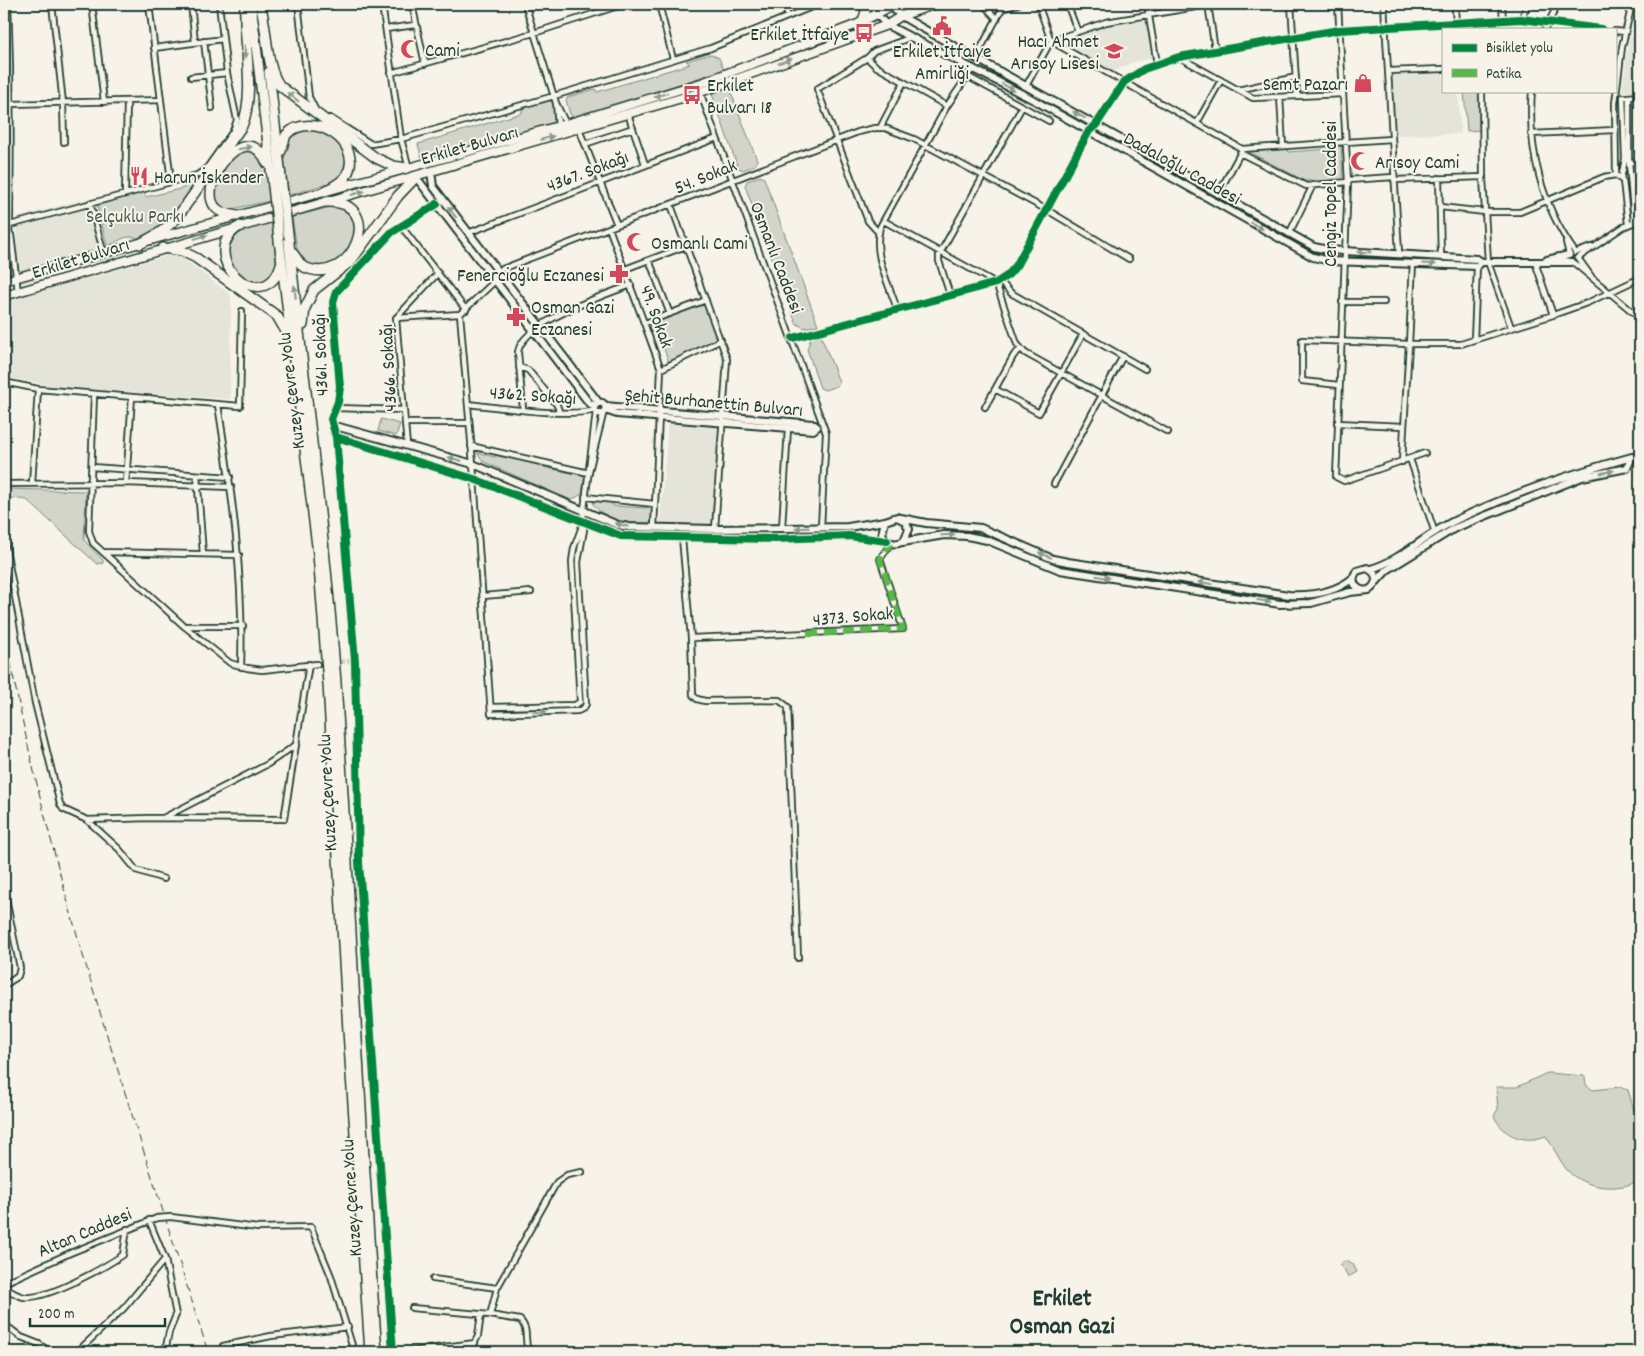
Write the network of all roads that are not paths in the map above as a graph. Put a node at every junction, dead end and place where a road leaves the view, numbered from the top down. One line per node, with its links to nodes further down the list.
1 (8, 4): 103 (street)
2 (52, 4): 101 (street)
3 (92, 4): 100 (street)
4 (149, 4): 63 (street)
5 (191, 4): 62 (street)
6 (219, 4): 59 (street)
7 (245, 4): 174 (highway, one-way to 174)
8 (251, 4): 132 (highway)
9 (260, 4): 131 (highway, one-way to 9); 133 (highway)
10 (298, 4): 119 (street)
11 (382, 4): 51 (street)
12 (412, 4): 45 (street)
13 (525, 4): 56 (street)
14 (624, 4): 56 (street)
15 (659, 4): 68 (street)
16 (783, 4): 38 (street)
17 (819, 4): 38 (street)
18 (870, 4): 36 (street); 44 (main road)
19 (902, 4): 35 (main road, Erkilet Bulvarı)
20 (936, 4): 39 (main road, Erkilet Bulvarı)
21 (982, 4): 40 (street)
22 (1018, 4): 40 (street)
23 (1038, 4): 61 (street)
24 (1067, 4): 54 (street)
25 (1147, 4): 37 (street)
26 (1208, 4): 37 (street); 64 (street)
27 (1292, 4): 57 (street)
28 (1338, 4): 52 (street, Cengiz Topel Caddesi)
29 (1384, 4): 48 (street)
30 (1455, 4): 47 (street)
31 (1502, 4): 41 (street)
32 (1528, 4): 42 (street)
33 (1558, 4): 43 (street)
34 (1636, 4): 55 (street)
35 (888, 5): 36 (main road, Erkilet Bulvarı); 39 (street, Dadaloğlu Caddesi)
36 (876, 14): 44 (main road, Erkilet Bulvarı); 46 (street)
37 (1149, 14): 54 (street); 70 (street)
38 (788, 16): 68 (street)
39 (901, 16): 46 (main road, Erkilet Bulvarı); 67 (street, Dadaloğlu Caddesi)
40 (997, 19): 67 (street)
41 (1503, 20): 42 (street); 47 (street)
42 (1521, 20): 43 (street)
43 (1548, 21): 49 (street); 50 (street)
44 (862, 22): 110 (main road, Erkilet Bulvarı, one-way to 110)
45 (415, 25): 51 (street); 69 (street)
46 (887, 25): 58 (street, Dadaloğlu Caddesi); 86 (main road, Erkilet Bulvarı, one-way to 46)
47 (1456, 26): 48 (street)
48 (1386, 27): 52 (street); 73 (street)
49 (1545, 28)
50 (1594, 28)
51 (386, 29): 75 (street)
52 (1339, 30): 57 (street); 90 (street, Cengiz Topel Caddesi)
53 (1616, 31): 55 (street)
54 (1078, 32): 61 (street)
55 (1625, 32): 83 (street)
56 (534, 33): 69 (street); 91 (street)
57 (1293, 36): 64 (street); 79 (street)
58 (914, 37): 66 (street); 71 (street, Dadaloğlu Caddesi)
59 (222, 39): 60 (street); 74 (street)
60 (204, 41): 62 (street); 76 (street)
61 (1051, 41): 82 (street); 84 (street)
62 (195, 42): 63 (street)
63 (154, 48): 98 (street)
64 (1216, 50): 65 (street)
65 (1179, 57): 70 (street); 80 (street)
66 (867, 58): 81 (street); 121 (street)
67 (976, 58): 84 (street, Dadaloğlu Caddesi)
68 (673, 59): 91 (street)
69 (425, 64): 75 (street)
70 (1157, 64): 82 (street)
71 (973, 68): 77 (street); 116 (street, Dadaloğlu Caddesi, one-way to 116)
72 (1442, 70): 73 (street)
73 (1388, 71): 120 (street)
74 (227, 73): 76 (street); 143 (street)
75 (391, 73): 119 (street)
76 (208, 75): 78 (street); 106 (street)
77 (967, 76): 104 (street); 105 (street)
78 (191, 77)
79 (1296, 77): 85 (street); 92 (street)
80 (1220, 80): 85 (street); 109 (street)
81 (904, 82): 104 (street); 113 (street)
82 (1124, 82): 109 (street); 111 (street)
83 (1616, 84)
84 (1026, 86): 111 (street, Dadaloğlu Caddesi, one-way to 84)
85 (1238, 90): 94 (street)
86 (700, 92): 107 (main road, Erkilet Bulvarı); 118 (street, Osmanlı Caddesi)
87 (1482, 92): 136 (street)
88 (1532, 92): 117 (street)
89 (1615, 92): 97 (street)
90 (1343, 94): 92 (street); 122 (street, Cengiz Topel Caddesi)
91 (554, 96): 102 (street); 119 (street)
92 (1297, 96): 94 (street)
93 (1640, 96): 96 (street)
94 (1280, 97): 126 (street)
95 (1623, 97): 96 (street); 97 (street); 141 (street)
96 (1629, 97): 128 (street)
97 (1615, 98): 115 (street)
98 (161, 100): 99 (street); 143 (street)
99 (126, 101): 100 (street); 149 (street)
100 (104, 102): 101 (street)
101 (63, 103): 103 (street); 123 (street)
102 (556, 103): 110 (street); 110 (street)
103 (12, 104): 164 (street)
104 (947, 106): 125 (street)
105 (1022, 107): 108 (street); 138 (street)
106 (212, 108)
107 (628, 114): 112 (street); 114 (main road, Erkilet Bulvarı)
108 (1049, 121)
109 (1197, 123): 127 (street)
110 (562, 125): 131 (main road, Erkilet Bulvarı)
111 (1096, 125): 116 (street); 150 (street, Dadaloğlu Caddesi)
112 (632, 128): 124 (street); 130 (street)
113 (880, 128): 121 (street, 54. Sokak); 125 (street)
114 (579, 129): 124 (street); 134 (main road, Erkilet Bulvarı, one-way to 114)
115 (1615, 130): 117 (street); 135 (street)
116 (1089, 131): 157 (street); 186 (street, Dadaloğlu Caddesi, one-way to 186)
117 (1531, 134): 151 (street)
118 (717, 138): 130 (street, 4367. Sokağı); 142 (street, Osmanlı Caddesi)
119 (401, 139): 131 (street)
120 (1391, 139): 122 (street); 140 (street)
121 (836, 141): 142 (street, 54. Sokak); 170 (street)
122 (1346, 141): 126 (street); 145 (street, Cengiz Topel Caddesi)
123 (64, 142)
124 (585, 144): 144 (street)
125 (925, 145): 138 (street); 160 (street)
126 (1283, 146): 127 (street)
127 (1241, 151): 146 (street); 150 (street)
128 (1629, 162): 129 (street); 162 (street)
129 (1640, 162)
130 (645, 164): 144 (street, 4367. Sokağı)
131 (408, 168): 148 (main road, Erkilet Bulvarı)
132 (271, 171): 147 (highway); 159 (highway, one-way to 132)
133 (281, 172): 147 (highway); 148 (highway)
134 (431, 172): 137 (main road, Erkilet Bulvarı); 169 (street, Şehit Burhanettin Bulvarı, one-way to 134)
135 (1616, 175): 141 (street); 151 (street)
136 (1483, 176): 139 (street); 158 (street)
137 (416, 177): 152 (main road, Erkilet Bulvarı, one-way to 137); 154 (street, Şehit Burhanettin Bulvarı); 227 (highway)
138 (983, 178): 157 (street); 178 (street)
139 (1439, 178): 140 (street); 156 (street)
140 (1394, 179): 145 (street); 179 (street)
141 (1622, 179): 163 (street)
142 (733, 180): 155 (street, 54. Sokak); 219 (street, Osmanlı Caddesi)
143 (171, 181): 149 (street)
144 (600, 181): 165 (street); 169 (street, 4367. Sokağı)
145 (1348, 181): 146 (street); 177 (street, Cengiz Topel Caddesi)
146 (1313, 185): 173 (street)
147 (278, 186): 172 (highway, bridge); 182 (highway, Kuzey Çevre Yolu, bridge)
148 (324, 192): 159 (main road, Erkilet Bulvarı)
149 (125, 194): 153 (street)
150 (1218, 194): 173 (street, Dadaloğlu Caddesi)
151 (1546, 200): 158 (street); 183 (street)
152 (326, 202): 166 (main road, Erkilet Bulvarı); 172 (highway)
153 (90, 203): 164 (street); 180 (street)
154 (437, 204): 167 (street, 4361. Sokağı); 196 (street, Şehit Burhanettin Bulvarı)
155 (671, 206): 165 (street, 54. Sokak); 175 (street)
156 (1440, 207): 158 (street); 181 (street)
157 (1046, 210): 184 (street); 198 (street)
158 (1485, 212): 190 (street)
159 (238, 216): 174 (main road, Erkilet Bulvarı)
160 (884, 220): 170 (street); 178 (street)
161 (1640, 220): 162 (street)
162 (1634, 222): 163 (street)
163 (1628, 224): 183 (street)
164 (10, 225): 171 (street)
165 (617, 225): 168 (street, 54. Sokak)
166 (240, 226): 176 (main road, Erkilet Bulvarı, one-way to 166); 182 (highway)
167 (401, 226): 193 (street); 242 (street, 4361. Sokağı)
168 (609, 228): 191 (street, 49. Sokak); 192 (street, 54. Sokak)
169 (468, 233): 192 (street, Şehit Burhanettin Bulvarı)
170 (879, 233): 207 (street)
171 (10, 234): 188 (street); 194 (street)
172 (288, 234): 227 (highway, Kuzey Çevre Yolu, one-way to 172)
173 (1289, 234): 177 (street, Dadaloğlu Caddesi)
174 (140, 244): 180 (main road, Erkilet Bulvarı)
175 (686, 246): 185 (street); 204 (street)
176 (162, 248): 200 (main road, Erkilet Bulvarı); 224 (highway)
177 (1346, 251): 179 (street, Dadaloğlu Caddesi, one-way to 177); 186 (street, Cengiz Topel Caddesi)
178 (941, 252): 198 (street); 202 (street)
179 (1399, 253): 181 (street, Dadaloğlu Caddesi)
180 (104, 254): 194 (main road, Erkilet Bulvarı)
181 (1441, 255): 190 (street, Dadaloğlu Caddesi)
182 (282, 257): 224 (highway, Kuzey Çevre Yolu)
183 (1573, 257): 187 (street, Dadaloğlu Caddesi); 201 (street)
184 (1129, 259)
185 (649, 260): 191 (street); 211 (street)
186 (1345, 261): 189 (street, Dadaloğlu Caddesi); 205 (street, Cengiz Topel Caddesi)
187 (1537, 262): 190 (street, Dadaloğlu Caddesi); 212 (street)
188 (6, 263): 197 (street)
189 (1412, 264): 190 (street, Dadaloğlu Caddesi, one-way to 190); 223 (street)
190 (1482, 264): 216 (street); 221 (street)
191 (625, 269): 199 (street, 49. Sokak)
192 (497, 271): 196 (street); 217 (street, Şehit Burhanettin Bulvarı)
193 (438, 273): 208 (street); 213 (street, 4366. Sokağı)
194 (16, 278): 197 (main road, Erkilet Bulvarı); 200 (street)
195 (1640, 278): 201 (street)
196 (496, 280): 208 (street); 217 (street, Şehit Burhanettin Bulvarı)
197 (4, 281): 203 (street)
198 (998, 282): 202 (street); 218 (street); 225 (street)
199 (631, 285): 215 (street, 49. Sokak); 217 (street)
200 (18, 293): 203 (main road, Erkilet Bulvarı)
201 (1608, 294): 212 (street); 214 (street)
202 (950, 295): 207 (street)
203 (5, 296)
204 (706, 300): 211 (street); 220 (street)
205 (1342, 302): 206 (street); 222 (street, Cengiz Topel Caddesi)
206 (1384, 302)
207 (897, 309): 219 (street)
208 (466, 310): 210 (street)
209 (242, 311): 239 (street)
210 (460, 314): 213 (street); 240 (street)
211 (670, 314): 215 (street)
212 (1553, 315): 216 (street)
213 (396, 318): 245 (street, 4366. Sokağı)
214 (1640, 318)
215 (645, 322): 229 (street, 49. Sokak)
216 (1511, 327): 221 (street)
217 (537, 330): 228 (street); 243 (street, Şehit Burhanettin Bulvarı)
218 (1084, 334): 226 (street); 231 (street)
219 (793, 338): 252 (street, Osmanlı Caddesi)
220 (721, 340): 229 (street); 248 (street)
221 (1474, 340): 223 (street)
222 (1340, 341): 223 (street); 233 (street, Cengiz Topel Caddesi); 233 (street)
223 (1409, 344): 253 (street)
224 (292, 345): 337 (highway, Kuzey Çevre Yolu)
225 (1021, 349): 231 (street); 235 (street)
226 (1124, 356): 230 (street); 237 (street)
227 (302, 358): 338 (highway, Kuzey Çevre Yolu)
228 (519, 367): 244 (street); 246 (street)
229 (661, 369): 247 (street, 49. Sokak)
230 (1146, 369)
231 (1061, 373): 235 (street); 237 (street)
232 (4, 382): 234 (street)
233 (1339, 385): 251 (street, Cengiz Topel Caddesi)
234 (38, 389): 236 (street); 273 (street)
235 (995, 389): 241 (street)
236 (94, 394): 238 (street); 265 (street)
237 (1102, 396): 255 (street); 275 (street)
238 (132, 397): 239 (street); 266 (street)
239 (218, 404): 269 (street)
240 (468, 404): 244 (street, 4362. Sokağı); 250 (street)
241 (985, 407)
242 (336, 408): 245 (street); 256 (street, 4361. Sokağı)
243 (600, 408): 246 (street, 4362. Sokağı); 247 (street, Şehit Burhanettin Bulvarı); 267 (street); 267 (street)
244 (523, 409): 246 (street, 4362. Sokağı)
245 (404, 410): 249 (street, 4366. Sokağı)
246 (559, 411)
247 (660, 414): 248 (street, Şehit Burhanettin Bulvarı); 279 (street, 49. Sokak)
248 (722, 420): 252 (street, Şehit Burhanettin Bulvarı); 254 (street, Şehit Burhanettin Bulvarı); 287 (street)
249 (405, 423): 250 (street); 257 (street, 4366. Sokağı)
250 (469, 423): 258 (street)
251 (1337, 423): 253 (street); 263 (street, Cengiz Topel Caddesi)
252 (820, 426): 254 (street, Şehit Burhanettin Bulvarı); 286 (street, Osmanlı Caddesi)
253 (1404, 426): 263 (street)
254 (788, 428): 285 (street)
255 (1168, 432)
256 (335, 435): 257 (street); 270 (street); 339 (street, 4361. Sokağı)
257 (407, 446): 264 (street, one-way to 257)
258 (472, 446): 264 (street); 267 (street)
259 (1425, 453): 262 (street)
260 (1640, 455): 261 (street)
261 (1632, 457): 288 (street); 298 (street, one-way to 261)
262 (1410, 459): 263 (street); 288 (street)
263 (1402, 462)
264 (473, 464): 270 (street); 280 (street)
265 (92, 467): 266 (street); 271 (street)
266 (127, 470): 268 (street); 274 (street)
267 (589, 472): 278 (street)
268 (197, 475): 269 (street); 276 (street)
269 (230, 477): 277 (street)
270 (474, 479): 283 (street); 301 (street)
271 (92, 483): 273 (street); 274 (street); 293 (street)
272 (4, 484): 273 (street)
273 (32, 484)
274 (126, 484): 276 (street)
275 (1054, 484)
276 (198, 486): 277 (street); 294 (street)
277 (231, 487): 295 (street)
278 (585, 497): 279 (street); 280 (street)
279 (655, 504): 284 (street, 49. Sokak)
280 (584, 510): 283 (street); 284 (street, one-way to 280)
281 (901, 518): 282 (street); 292 (street); 297 (street, one-way to 281)
282 (885, 521): 286 (street); 291 (street)
283 (582, 524): 290 (street); 308 (street); 310 (street)
284 (654, 528): 287 (street)
285 (782, 528): 286 (street, one-way to 285); 287 (street)
286 (821, 528)
287 (715, 529)
288 (1434, 533): 296 (street)
289 (4, 538): 313 (street)
290 (682, 538): 291 (street); 304 (street)
291 (889, 542): 292 (street); 304 (street, 4373. Sokak)
292 (900, 543): 299 (street, one-way to 299)
293 (103, 552): 294 (street); 302 (street)
294 (203, 554): 295 (street)
295 (238, 555): 303 (street)
296 (1370, 569): 297 (street); 298 (street)
297 (1353, 578): 299 (street)
298 (1376, 582): 299 (street)
299 (1361, 590)
300 (531, 592): 301 (street)
301 (482, 596): 309 (street)
302 (184, 626): 303 (street); 307 (street)
303 (242, 626): 307 (street)
304 (691, 638): 316 (street)
305 (309, 664): 306 (street); 307 (street); 311 (street)
306 (316, 664)
307 (242, 667)
308 (578, 704): 309 (street); 310 (street)
309 (490, 707): 310 (street, one-way to 310)
310 (584, 708)
311 (297, 744): 312 (street); 312 (street)
312 (164, 818): 313 (street)
313 (87, 820): 314 (street)
314 (164, 879)
315 (4, 889): 317 (street)
316 (798, 958)
317 (4, 986)
318 (582, 1172): 325 (street)
319 (149, 1220): 320 (street, Altan Caddesi); 321 (street); 330 (street, Altan Caddesi, bridge)
320 (127, 1229): 323 (street, Altan Caddesi); 324 (street)
321 (165, 1259): 333 (street); 334 (street)
322 (433, 1279): 325 (street)
323 (4, 1283)
324 (4, 1287)
325 (496, 1288): 328 (street)
326 (412, 1308): 327 (street)
327 (481, 1314): 328 (street); 331 (street)
328 (490, 1315): 342 (street)
329 (4, 1324): 332 (street)
330 (348, 1327): 335 (street); 336 (street)
331 (475, 1343): 340 (street); 341 (street)
332 (50, 1352)
333 (77, 1352)
334 (165, 1352)
335 (224, 1352)
336 (354, 1352)
337 (370, 1352)
338 (377, 1352)
339 (393, 1352)
340 (405, 1352)
341 (470, 1352)
342 (529, 1352)

